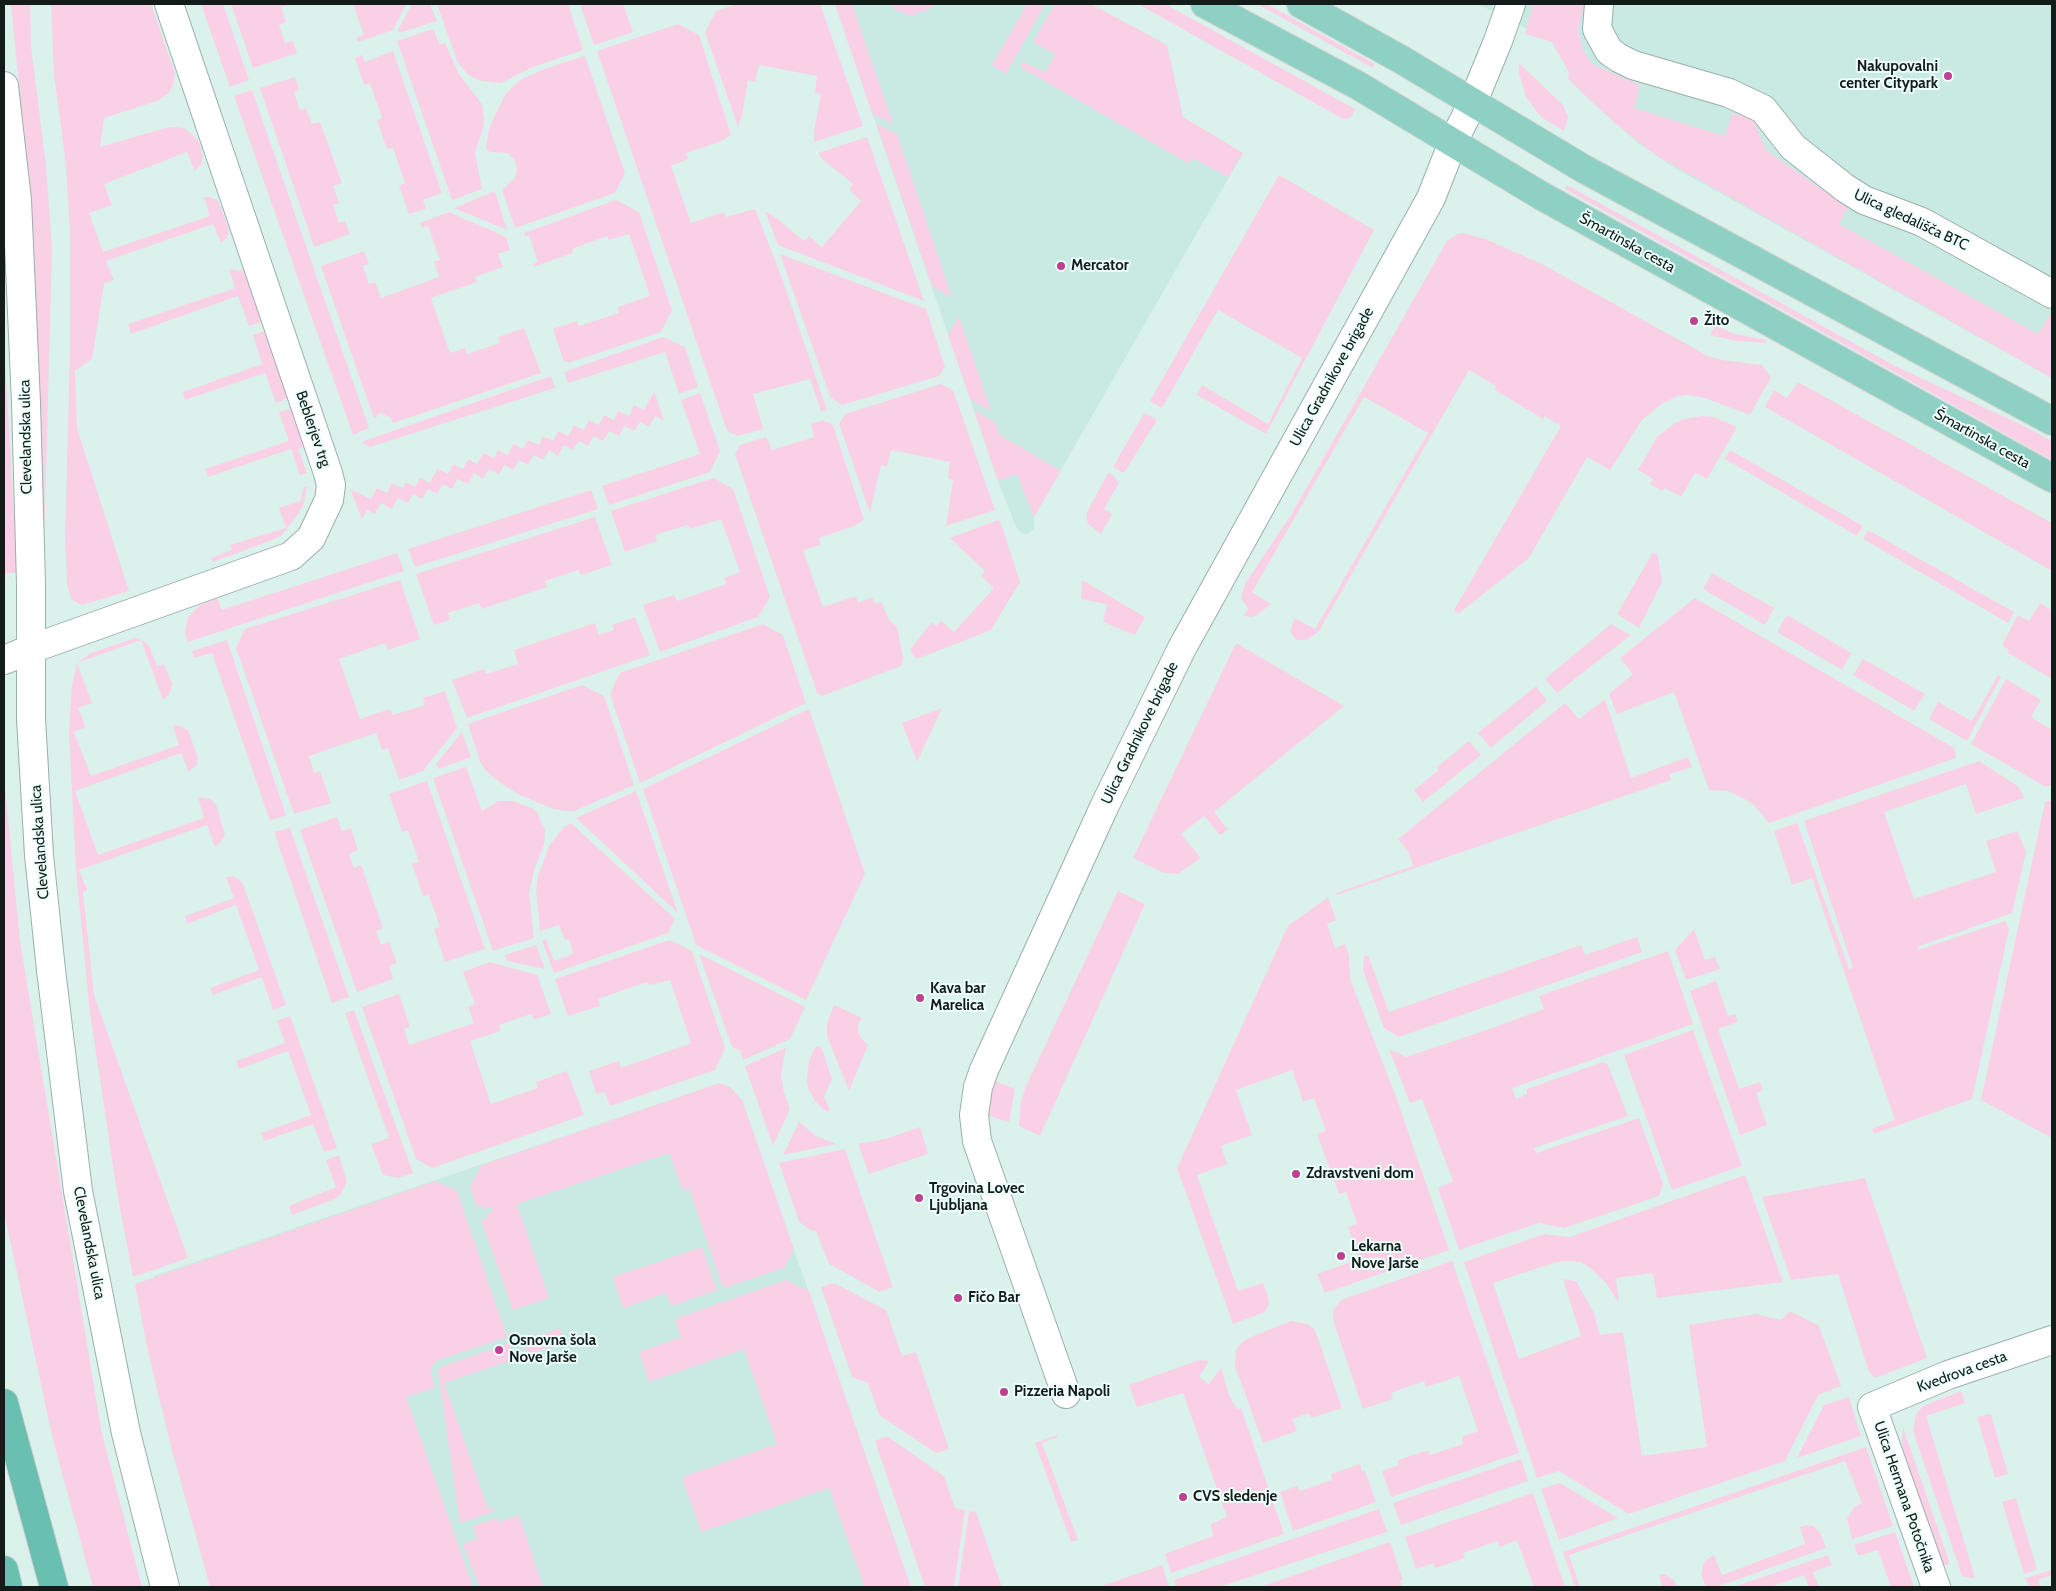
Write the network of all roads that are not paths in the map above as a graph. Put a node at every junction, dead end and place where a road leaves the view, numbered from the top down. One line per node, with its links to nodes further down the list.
1 (169, 4): 12 (street, Beblerjev trg)
2 (1205, 4): 8 (main road, Šmartinska cesta)
3 (1301, 4): 7 (main road)
4 (1511, 4): 7 (street, Ulica Gradnikove brigade)
5 (1599, 4): 9 (street, Ulica gledališča BTC)
6 (4, 86): 12 (street, Clevelandska ulica)
7 (1472, 104): 8 (street, Ulica Gradnikove brigade); 10 (main road)
8 (1453, 142): 11 (main road, Šmartinska cesta); 15 (street, Ulica Gradnikove brigade)
9 (2052, 294)
10 (2052, 421)
11 (2052, 478)
12 (31, 650): 13 (street, Beblerjev trg); 21 (street, Clevelandska ulica)
13 (4, 660)
14 (2052, 1340): 17 (street, Kvedrova cesta)
15 (1066, 1394)
16 (4, 1403): 20 (highway)
17 (1872, 1407): 22 (street, Ulica Hermana Potočnika)
18 (4, 1570): 19 (highway)
19 (8, 1587)
20 (54, 1587)
21 (165, 1587)
22 (1936, 1587)

